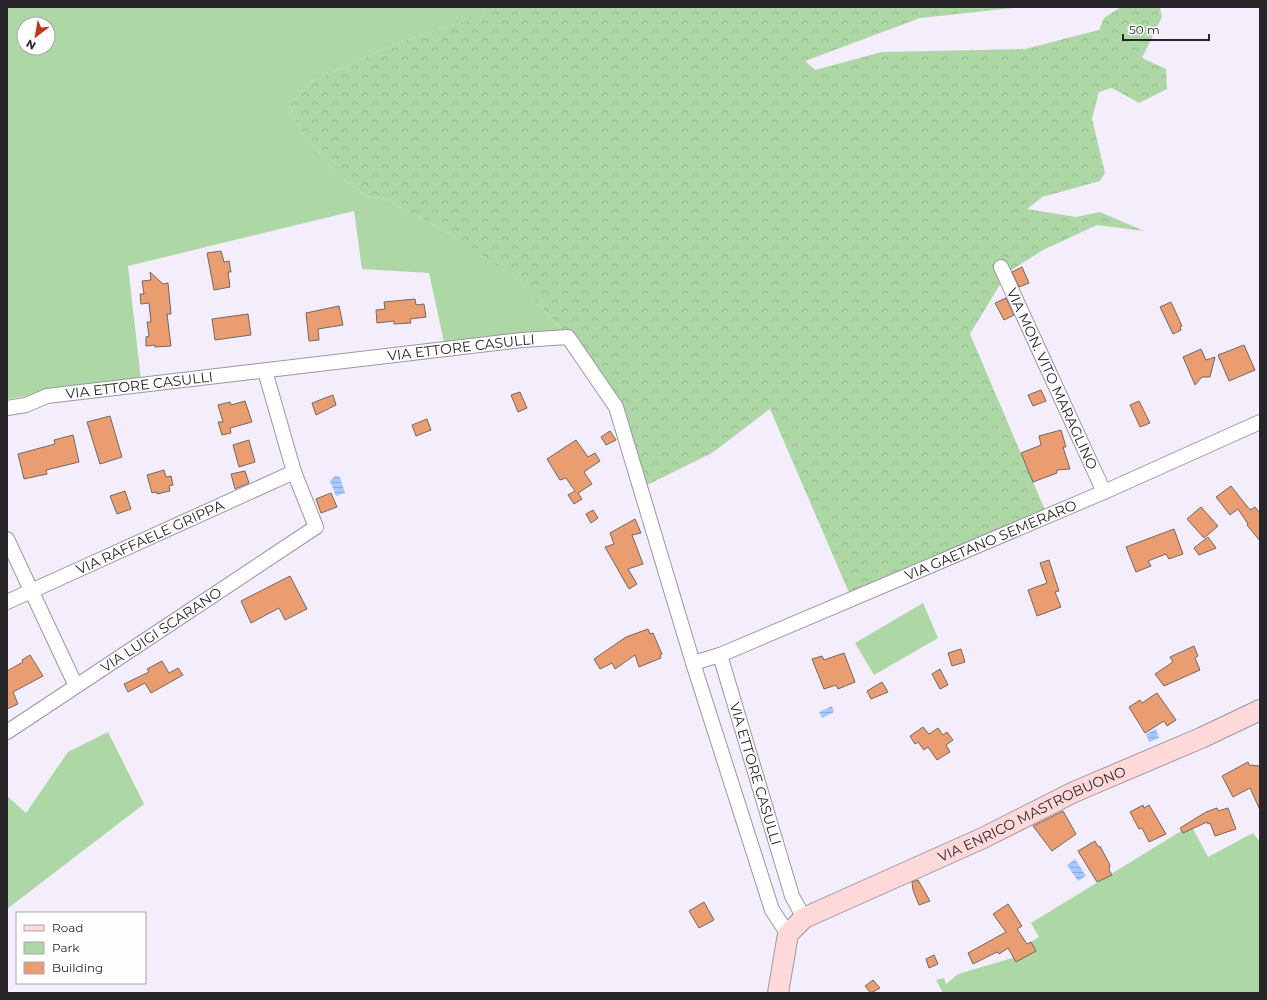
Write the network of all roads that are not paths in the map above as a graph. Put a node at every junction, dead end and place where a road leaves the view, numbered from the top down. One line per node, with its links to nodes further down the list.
1 (1001, 267): 6 (street, VIA MON. VITO MARAGLINO)
2 (265, 371): 3 (street, VIA ETTORE CASULLI); 5 (street); 11 (street, VIA ETTORE CASULLI)
3 (7, 408)
4 (1260, 422): 6 (street, VIA GAETANO SEMERARO)
5 (294, 472): 8 (street, VIA RAFFAELE GRIPPA); 12 (street, VIA LUIGI SCARANO)
6 (1104, 492): 10 (street, VIA GAETANO SEMERARO)
7 (7, 539): 8 (street)
8 (32, 591): 9 (street, VIA RAFFAELE GRIPPA); 12 (street)
9 (7, 602)
10 (720, 655): 11 (street); 15 (street, VIA ETTORE CASULLI)
11 (693, 663): 16 (street, VIA ETTORE CASULLI)
12 (76, 686): 14 (street, VIA LUIGI SCARANO)
13 (1260, 710): 15 (street, VIA ENRICO MASTROBUONO)
14 (7, 732)
15 (804, 918): 16 (street)
16 (788, 934): 17 (street)
17 (778, 993)

